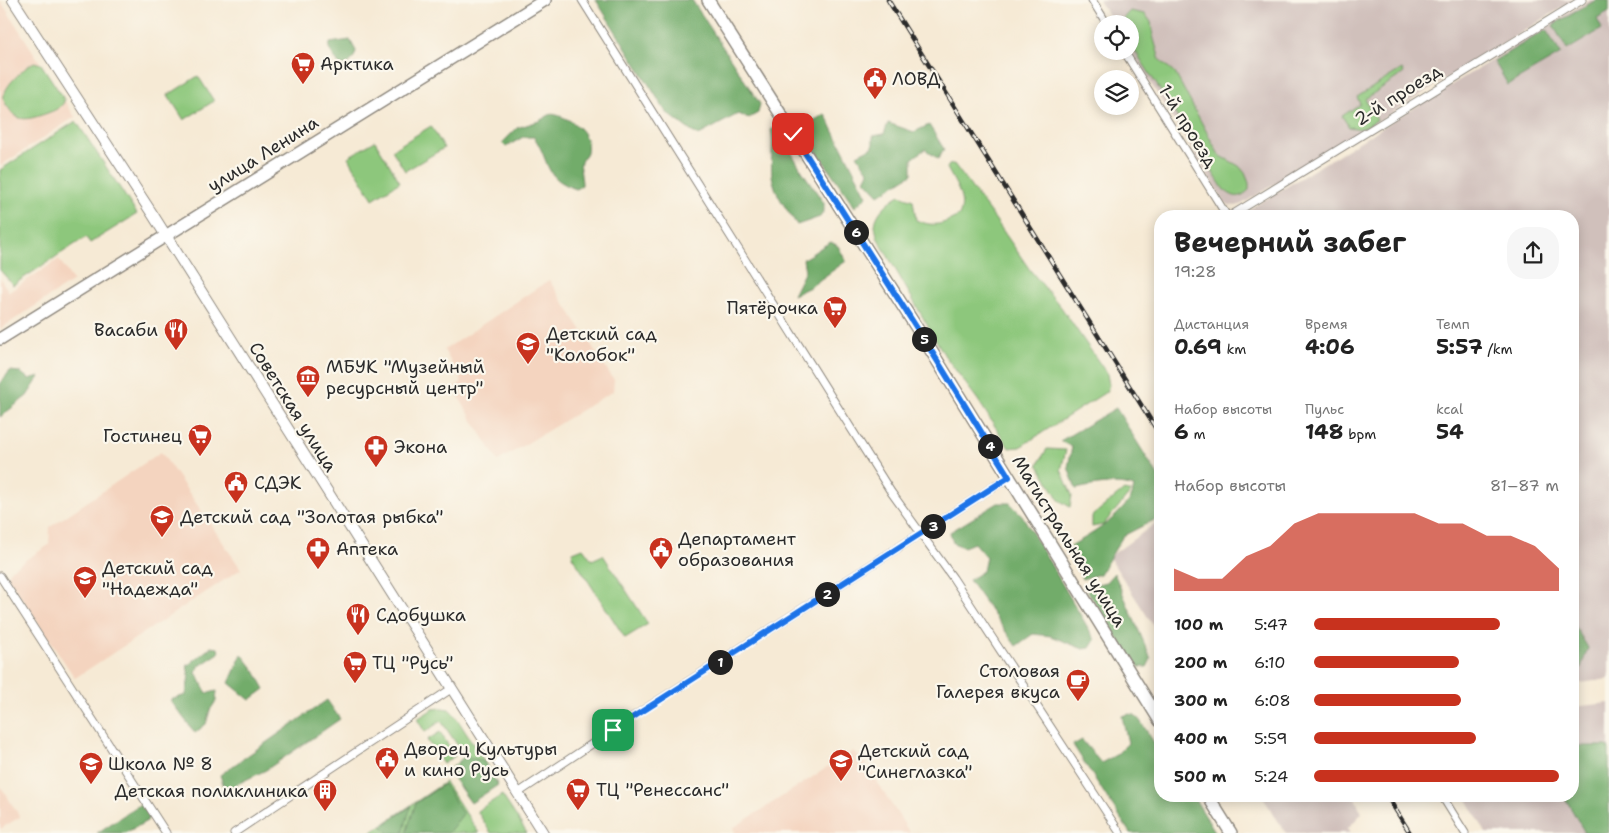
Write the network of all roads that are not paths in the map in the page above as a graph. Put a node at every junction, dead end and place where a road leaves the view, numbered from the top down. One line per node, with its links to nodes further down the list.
1 (13, 0): 11 (main road, Советская улица)
2 (545, 0): 11 (main road, улица Ленина)
3 (582, 0): 14 (street)
4 (708, 0): 13 (main road, Магистральная улица)
5 (1092, 0): 7 (street)
6 (1582, 0): 10 (street, 2-й проезд)
7 (1101, 15)
8 (1130, 60): 9 (street, 1-й проезд)
9 (1225, 210)
10 (1239, 210)
11 (165, 235): 12 (main road, улица Ленина); 16 (main road, Советская улица)
12 (0, 339)
13 (1009, 477): 14 (street); 17 (main road, Магистральная улица)
14 (922, 534): 18 (street); 24 (street)
15 (0, 576): 21 (street)
16 (451, 689): 18 (main road, Советская улица); 22 (street)
17 (1154, 711)
18 (518, 793): 23 (main road, Советская улица)
19 (1212, 802): 25 (main road)
20 (1446, 802): 26 (street)
21 (166, 833)
22 (234, 833)
23 (543, 833)
24 (1120, 833)
25 (1231, 833)
26 (1465, 833)

